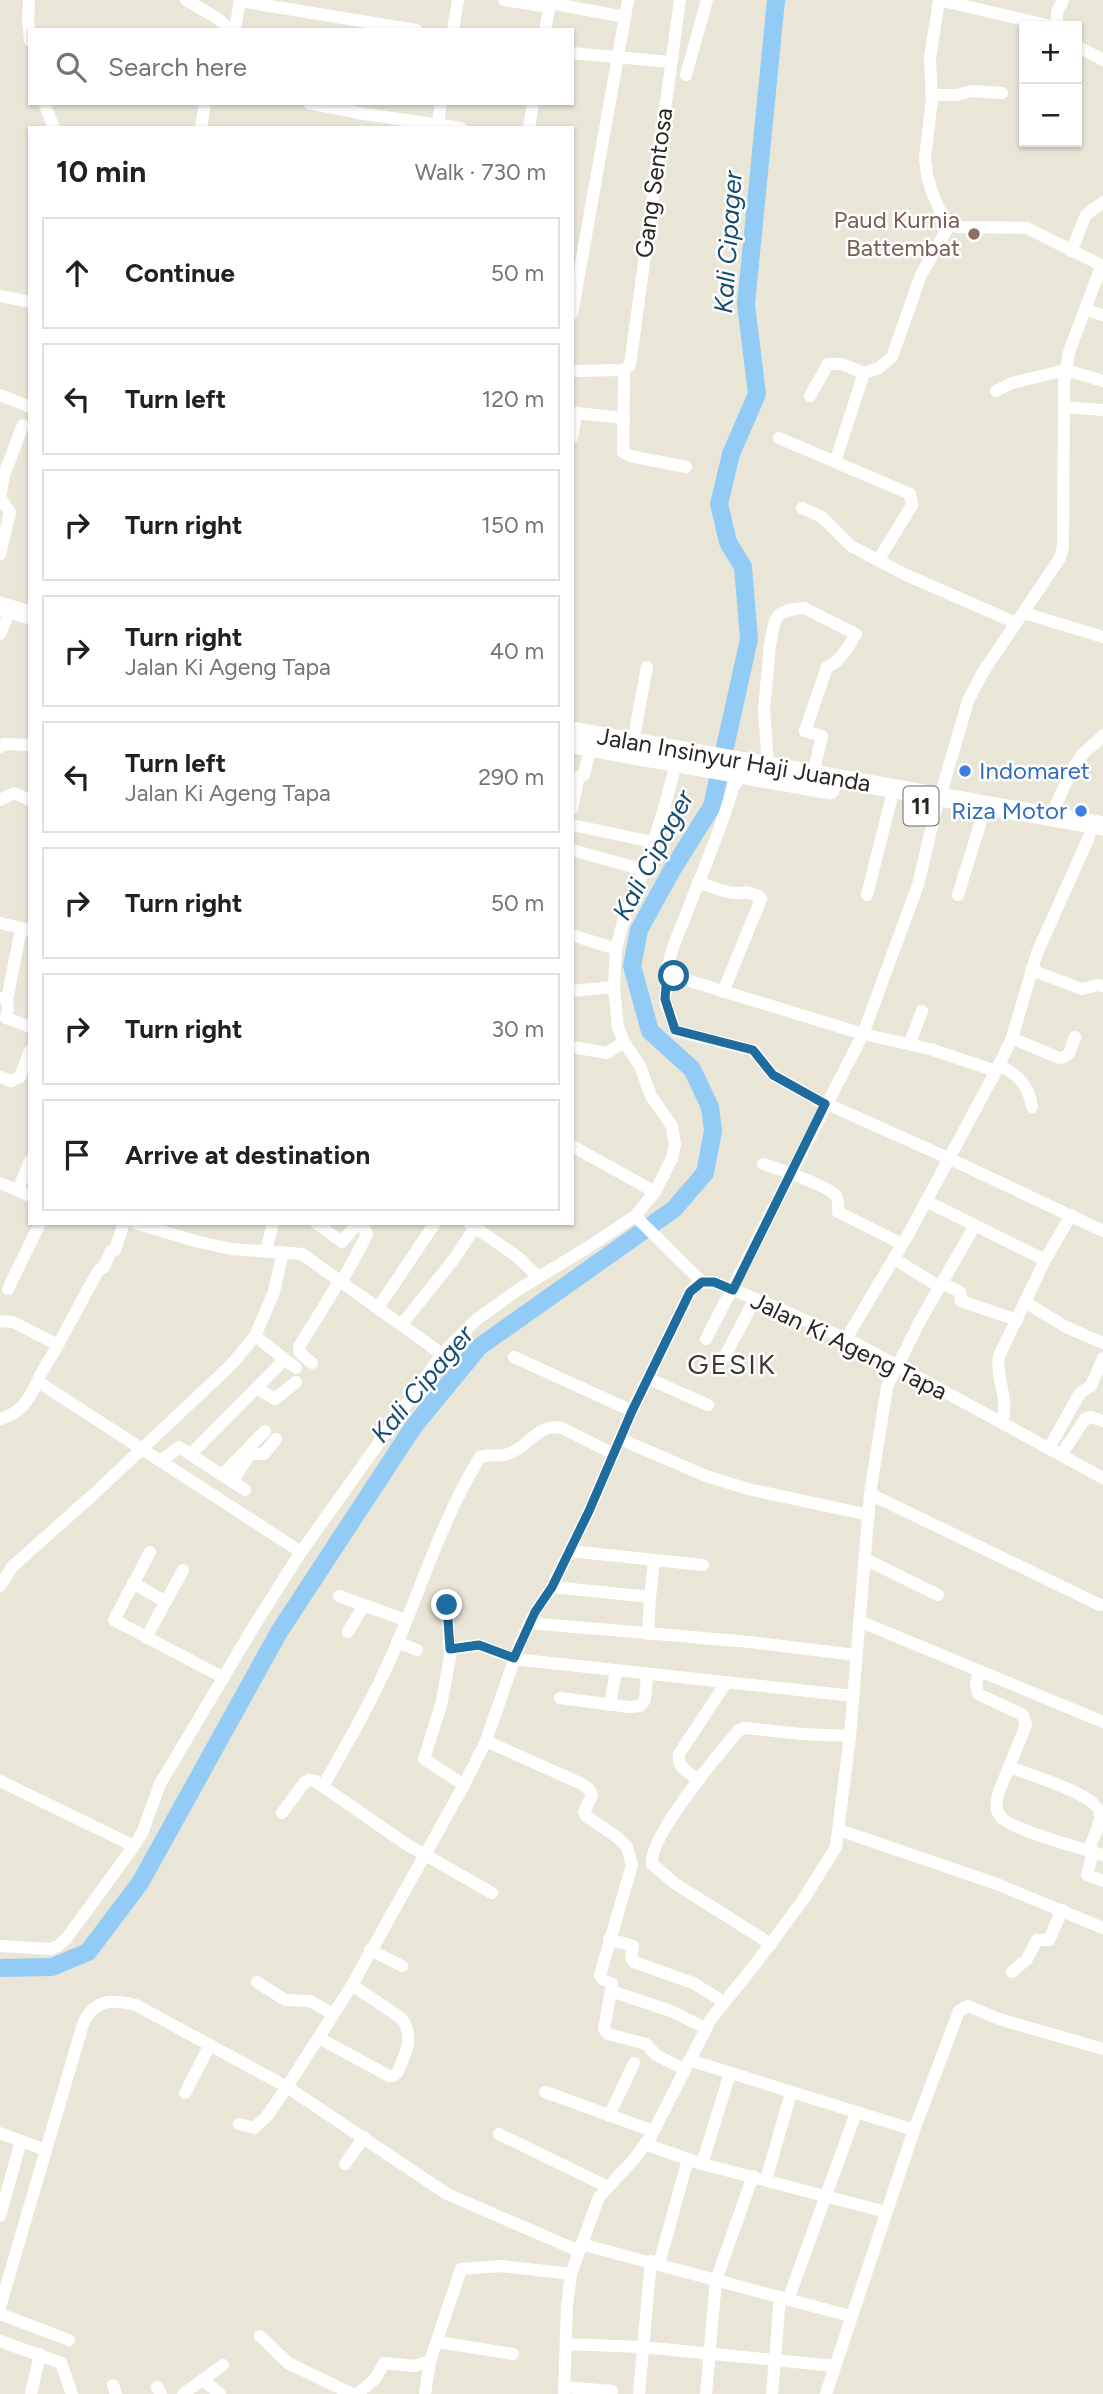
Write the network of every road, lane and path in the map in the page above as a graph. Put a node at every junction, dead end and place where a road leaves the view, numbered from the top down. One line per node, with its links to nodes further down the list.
1 (29, 0): 17 (street)
2 (186, 0): 13 (street)
3 (213, 0): 13 (street)
4 (458, 0): 21 (street)
5 (504, 0): 11 (street)
6 (628, 0): 14 (street)
7 (680, 0): 27 (street, Gang Sentosa)
8 (707, 0): 28 (street)
9 (939, 0): 15 (street); 30 (street)
10 (1063, 0): 16 (street)
11 (550, 4): 14 (street); 22 (street)
12 (238, 7): 13 (street); 19 (street); 20 (street)
13 (214, 16): 18 (street)
14 (625, 17): 25 (street)
15 (1032, 21)
16 (1055, 21)
17 (28, 28)
18 (230, 28)
19 (233, 28)
20 (404, 28)
21 (453, 28)
22 (545, 28)
23 (1082, 49): 26 (street)
24 (574, 53): 25 (street)
25 (618, 59): 27 (street); 47 (street)
26 (1103, 60)
27 (670, 62): 50 (street, Gang Sentosa)
28 (686, 75)
29 (1002, 93): 30 (street)
30 (931, 95): 43 (street)
31 (45, 105): 37 (street)
32 (205, 105): 38 (street)
33 (319, 105): 36 (street)
34 (441, 105): 40 (street)
35 (533, 105): 41 (street)
36 (365, 114): 39 (street); 40 (street)
37 (53, 126)
38 (201, 126)
39 (362, 126)
40 (437, 126)
41 (529, 126)
42 (1103, 202): 44 (street)
43 (950, 224): 44 (street); 53 (street)
44 (1071, 251): 48 (street)
45 (0, 296): 46 (street)
46 (28, 302)
47 (574, 302)
48 (1086, 310): 49 (street); 51 (street)
49 (1103, 315)
50 (627, 368): 52 (street); 61 (street, Gang Sentosa)
51 (1066, 370): 54 (street); 55 (street); 59 (street)
52 (574, 371)
53 (864, 373): 57 (street); 65 (street)
54 (1103, 381)
55 (996, 390)
56 (0, 394): 58 (street)
57 (810, 396)
58 (28, 406)
59 (1064, 407): 60 (street); 71 (street)
60 (1103, 410)
61 (624, 418): 63 (street); 66 (street, Gang Sentosa)
62 (23, 425): 68 (street)
63 (574, 426)
64 (779, 439): 65 (street)
65 (835, 462): 69 (street)
66 (686, 467)
67 (802, 508): 69 (street)
68 (0, 554)
69 (872, 556): 71 (street)
70 (28, 615): 72 (highway)
71 (1020, 618): 74 (street); 91 (street)
72 (1, 619): 73 (highway)
73 (28, 626)
74 (1103, 637)
75 (647, 667): 78 (street)
76 (574, 731): 78 (highway, Jalan Insinyur Haji Juanda / 11)
77 (1103, 735): 93 (street)
78 (633, 742): 82 (highway, Jalan Insinyur Haji Juanda / 11)
79 (28, 745): 81 (street)
80 (581, 746): 83 (highway, Jalan Insinyur Haji Juanda / 11); 88 (street)
81 (0, 747)
82 (701, 760): 83 (highway, Jalan Insinyur Haji Juanda / 11); 86 (highway, Jalan Insinyur Haji Juanda / 11)
83 (676, 764): 96 (street)
84 (768, 765): 85 (highway, Jalan Insinyur Haji Juanda / 11); 85 (street); 86 (highway, Jalan Insinyur Haji Juanda / 11)
85 (814, 774): 91 (highway, Jalan Insinyur Haji Juanda / 11)
86 (742, 776): 90 (highway, Jalan Insinyur Haji Juanda / 11); 99 (street)
87 (28, 799): 89 (street)
88 (574, 799)
89 (0, 800)
90 (891, 800): 91 (highway, Jalan Insinyur Haji Juanda / 11); 100 (street)
91 (938, 803): 92 (highway, Jalan Insinyur Haji Juanda / 11); 93 (highway, Jalan Insinyur Haji Juanda / 11); 115 (street)
92 (982, 818): 95 (highway, Jalan Insinyur Haji Juanda / 11); 101 (street)
93 (1051, 818): 95 (highway, Jalan Insinyur Haji Juanda / 11)
94 (574, 825): 96 (street)
95 (1098, 834): 106 (street)
96 (653, 842): 98 (street)
97 (574, 851): 98 (street)
98 (644, 870): 105 (street)
99 (698, 882): 107 (street); 111 (street)
100 (867, 895)
101 (958, 895)
102 (0, 923): 103 (street)
103 (25, 929): 112 (street)
104 (574, 936): 105 (street)
105 (616, 949): 109 (street)
106 (1031, 970): 108 (street); 117 (street)
107 (667, 974): 111 (street); 124 (street)
108 (1103, 986)
109 (614, 987): 110 (street); 118 (street)
110 (574, 991)
111 (723, 992): 115 (street)
112 (3, 999): 114 (street)
113 (922, 1011): 119 (street)
114 (28, 1026)
115 (863, 1034): 119 (street); 124 (street)
116 (1075, 1037): 117 (street)
117 (1012, 1038): 122 (street)
118 (624, 1042): 120 (street); 132 (street)
119 (910, 1043): 122 (street)
120 (574, 1047)
121 (28, 1056): 123 (street)
122 (998, 1068): 125 (street); 127 (street)
123 (0, 1077)
124 (825, 1104): 127 (street); 130 (street)
125 (1032, 1107)
126 (574, 1147): 132 (street)
127 (948, 1158): 134 (street); 135 (street)
128 (763, 1164): 130 (street)
129 (28, 1172): 133 (street)
130 (792, 1174): 148 (street); 158 (street)
131 (0, 1183): 133 (street)
132 (655, 1192): 136 (street)
133 (24, 1193)
134 (926, 1200): 146 (street); 148 (street)
135 (1071, 1215): 147 (street); 152 (street)
136 (637, 1218): 153 (street); 155 (street)
137 (39, 1225): 157 (street)
138 (123, 1225): 169 (street)
139 (153, 1225): 149 (street)
140 (272, 1225): 149 (street)
141 (319, 1225): 142 (street)
142 (357, 1225)
143 (359, 1225): 154 (street)
144 (434, 1225): 161 (street)
145 (474, 1225): 153 (street); 164 (street)
146 (974, 1227): 152 (street); 156 (street)
147 (1103, 1231)
148 (902, 1244): 151 (street)
149 (266, 1251): 150 (street)
150 (282, 1252): 154 (street); 165 (street)
151 (894, 1259): 156 (street); 167 (street)
152 (1045, 1260): 160 (street)
153 (538, 1277): 170 (street)
154 (341, 1280): 161 (street); 174 (street)
155 (702, 1282): 158 (street, Jalan Ki Ageng Tapa); 176 (street)
156 (941, 1285): 162 (street); 175 (street)
157 (8, 1289)
158 (733, 1290): 159 (street, Jalan Ki Ageng Tapa); 166 (street)
159 (755, 1299): 167 (street, Jalan Ki Ageng Tapa); 171 (street)
160 (1024, 1302): 162 (street); 168 (street)
161 (378, 1308): 164 (street)
162 (1017, 1320): 185 (street)
163 (0, 1321): 169 (street)
164 (402, 1324): 170 (street)
165 (255, 1336): 179 (street); 191 (street)
166 (706, 1339)
167 (846, 1339): 175 (street, Jalan Ki Ageng Tapa)
168 (1103, 1343)
169 (58, 1345): 177 (street)
170 (442, 1354): 205 (street)
171 (725, 1356)
172 (514, 1357): 182 (street)
173 (1103, 1357): 181 (street)
174 (312, 1363)
175 (898, 1368): 185 (street, Jalan Ki Ageng Tapa); 201 (street)
176 (649, 1379): 180 (street); 182 (street)
177 (39, 1380): 184 (street); 191 (street)
178 (296, 1382): 179 (street)
179 (256, 1388): 193 (street)
180 (708, 1405)
181 (1071, 1407): 183 (street); 192 (street)
182 (632, 1411): 189 (street)
183 (1087, 1417): 186 (street); 196 (street)
184 (0, 1419)
185 (1002, 1421): 192 (street, Jalan Ki Ageng Tapa)
186 (1103, 1421)
187 (265, 1431): 190 (street)
188 (276, 1439): 194 (street)
189 (620, 1439): 195 (street); 202 (street)
190 (251, 1445): 194 (street); 198 (street)
191 (143, 1448): 197 (street); 211 (street)
192 (1049, 1448): 196 (street, Jalan Ki Ageng Tapa)
193 (191, 1454): 197 (street); 198 (street)
194 (264, 1454): 198 (street)
195 (614, 1454): 203 (street); 220 (street)
196 (1061, 1455): 199 (street, Jalan Ki Ageng Tapa)
197 (162, 1460): 205 (street)
198 (227, 1478): 200 (street)
199 (1103, 1478)
200 (245, 1490)
201 (870, 1494): 202 (street); 219 (street)
202 (869, 1515): 206 (street)
203 (569, 1550): 207 (street); 212 (street)
204 (150, 1552): 210 (street)
205 (301, 1552): 234 (street)
206 (865, 1559): 213 (street); 221 (street)
207 (654, 1561): 208 (street); 215 (street)
208 (703, 1565)
209 (183, 1570): 216 (street)
210 (133, 1583): 216 (street); 225 (street)
211 (0, 1586)
212 (552, 1587): 215 (street); 222 (street)
213 (938, 1595)
214 (339, 1596): 217 (street)
215 (650, 1597): 224 (street)
216 (166, 1602): 225 (street)
217 (364, 1605): 220 (street); 223 (street)
218 (447, 1605): 227 (street)
219 (1100, 1605)
220 (405, 1620): 226 (street)
221 (859, 1621): 229 (street); 232 (street)
222 (529, 1623): 224 (street); 230 (street)
223 (348, 1632)
224 (648, 1634): 229 (street)
225 (146, 1638): 234 (street)
226 (397, 1642): 228 (street); 246 (street)
227 (450, 1649): 230 (street); 243 (street)
228 (417, 1650)
229 (856, 1655): 236 (street)
230 (514, 1658): 231 (street); 241 (street)
231 (616, 1670): 233 (street); 238 (street)
232 (979, 1672): 239 (street); 242 (street)
233 (648, 1674): 235 (street); 238 (street)
234 (224, 1678): 249 (street)
235 (726, 1683): 236 (street); 244 (street)
236 (853, 1696): 240 (street)
237 (560, 1698): 238 (street)
238 (610, 1705)
239 (1103, 1722)
240 (850, 1737): 244 (street); 248 (street)
241 (486, 1741): 243 (street); 256 (street)
242 (1009, 1767): 250 (street); 250 (street)
243 (467, 1778): 251 (street)
244 (699, 1780): 257 (street)
245 (0, 1781): 249 (street)
246 (323, 1786): 247 (street); 251 (street)
247 (282, 1813)
248 (839, 1830): 254 (street); 257 (street)
249 (134, 1846): 258 (street)
250 (1095, 1852): 252 (street)
251 (425, 1855): 253 (street); 259 (street)
252 (1103, 1881)
253 (492, 1893)
254 (1062, 1910): 255 (street); 261 (street)
255 (1102, 1926)
256 (609, 1939): 264 (street); 265 (street)
257 (771, 1944): 265 (street)
258 (0, 1946)
259 (370, 1950): 260 (street); 263 (street)
260 (402, 1966)
261 (1012, 1972)
262 (257, 1982): 266 (street)
263 (352, 1985): 266 (street); 268 (street)
264 (611, 1991): 267 (street); 272 (street)
265 (724, 2002): 267 (street)
266 (333, 2014): 268 (street)
267 (705, 2028): 272 (street)
268 (319, 2038): 274 (street)
269 (210, 2045): 274 (street); 275 (street); 288 (street)
270 (1103, 2049): 281 (street)
271 (634, 2063): 279 (street)
272 (686, 2064): 273 (street); 282 (street)
273 (730, 2073): 277 (street); 291 (street)
274 (287, 2087): 280 (street); 285 (street)
275 (185, 2092)
276 (545, 2092): 279 (street)
277 (790, 2093): 278 (street); 293 (street)
278 (856, 2113): 281 (street); 296 (street)
279 (609, 2116): 282 (street)
280 (239, 2124)
281 (914, 2130): 297 (street)
282 (653, 2132): 287 (street)
283 (0, 2133): 286 (street)
284 (499, 2134): 295 (street)
285 (364, 2137): 290 (street); 299 (street)
286 (21, 2141): 288 (street); 294 (street)
287 (645, 2144): 289 (street); 295 (street)
288 (45, 2150): 304 (street)
289 (688, 2159): 291 (street); 300 (street)
290 (345, 2164)
291 (702, 2164): 292 (street)
292 (753, 2176): 293 (street); 302 (street)
293 (766, 2180): 296 (street)
294 (5, 2181): 298 (street)
295 (608, 2187): 299 (street)
296 (825, 2196): 297 (street); 303 (street)
297 (886, 2212): 306 (street)
298 (0, 2216)
299 (580, 2247): 300 (street); 301 (street)
300 (655, 2262): 302 (street); 312 (street)
301 (571, 2274): 310 (street); 311 (street)
302 (716, 2280): 303 (street); 313 (street)
303 (784, 2298): 306 (street); 316 (street)
304 (0, 2308)
305 (0, 2314): 308 (street)
306 (850, 2316): 319 (street)
307 (260, 2336): 327 (street)
308 (69, 2340)
309 (0, 2341): 314 (street)
310 (437, 2342): 315 (street); 317 (street)
311 (566, 2344): 312 (street); 321 (street)
312 (643, 2347): 313 (street); 329 (street)
313 (709, 2353): 316 (street); 330 (street)
314 (40, 2354): 323 (street); 324 (street)
315 (513, 2354)
316 (774, 2358): 319 (street); 331 (street)
317 (430, 2361): 327 (street); 328 (street)
318 (223, 2365): 320 (street)
319 (835, 2365): 332 (street)
320 (203, 2380): 325 (street); 326 (street)
321 (564, 2391): 322 (street)
322 (612, 2391)
323 (31, 2394)
324 (72, 2394)
325 (183, 2394)
326 (220, 2394)
327 (354, 2394)
328 (425, 2394)
329 (639, 2394)
330 (706, 2394)
331 (772, 2394)
332 (826, 2394)

